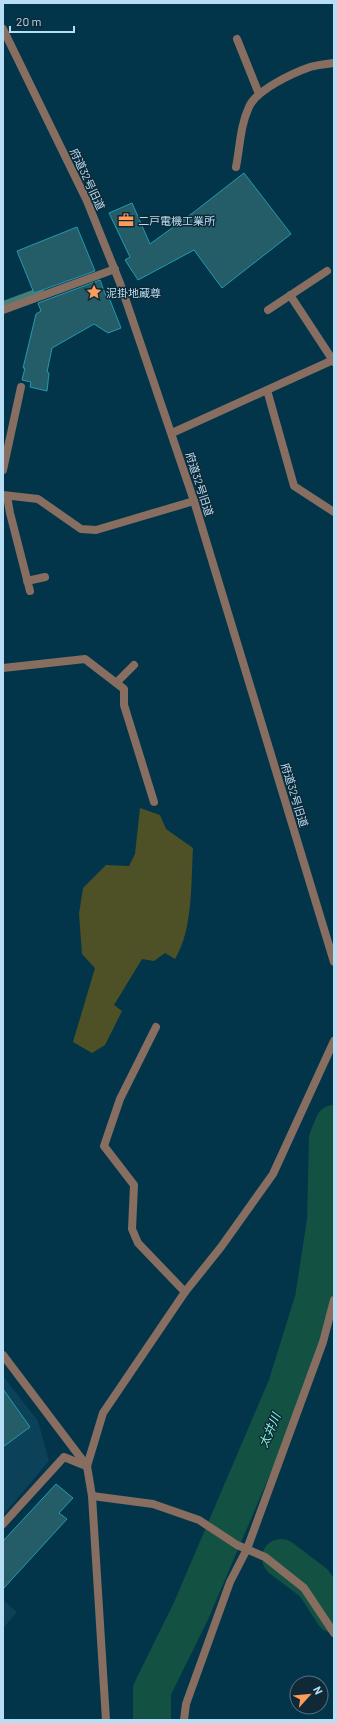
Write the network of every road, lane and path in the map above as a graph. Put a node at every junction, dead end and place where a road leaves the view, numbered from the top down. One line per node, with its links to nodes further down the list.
1 (3, 29): 6 (street, 府道32号旧道)
2 (237, 39): 4 (street)
3 (334, 63): 4 (street)
4 (260, 94): 5 (street)
5 (236, 167)
6 (115, 269): 9 (street); 14 (street, 府道32号旧道)
7 (327, 271): 8 (street)
8 (290, 295): 10 (street); 11 (street)
9 (3, 310)
10 (268, 310)
11 (333, 361): 13 (street)
12 (21, 387): 15 (street)
13 (267, 390): 14 (street); 18 (street)
14 (172, 433): 17 (street, 府道32号旧道)
15 (3, 470)
16 (5, 495): 17 (street); 20 (street)
17 (194, 501): 26 (street, 府道32号旧道)
18 (334, 512)
19 (45, 577): 20 (street)
20 (27, 581): 21 (street)
21 (30, 591)
22 (134, 665): 24 (street)
23 (3, 668): 24 (street)
24 (116, 683): 25 (street)
25 (154, 802)
26 (334, 962)
27 (156, 1027): 29 (street)
28 (334, 1041): 29 (street)
29 (185, 1292): 32 (street)
30 (334, 1300): 35 (street)
31 (3, 1355): 32 (street)
32 (87, 1466): 33 (street); 34 (street)
33 (92, 1496): 35 (street); 37 (street)
34 (3, 1524)
35 (247, 1549): 36 (street); 38 (street)
36 (334, 1632)
37 (106, 1720)
38 (184, 1720)

